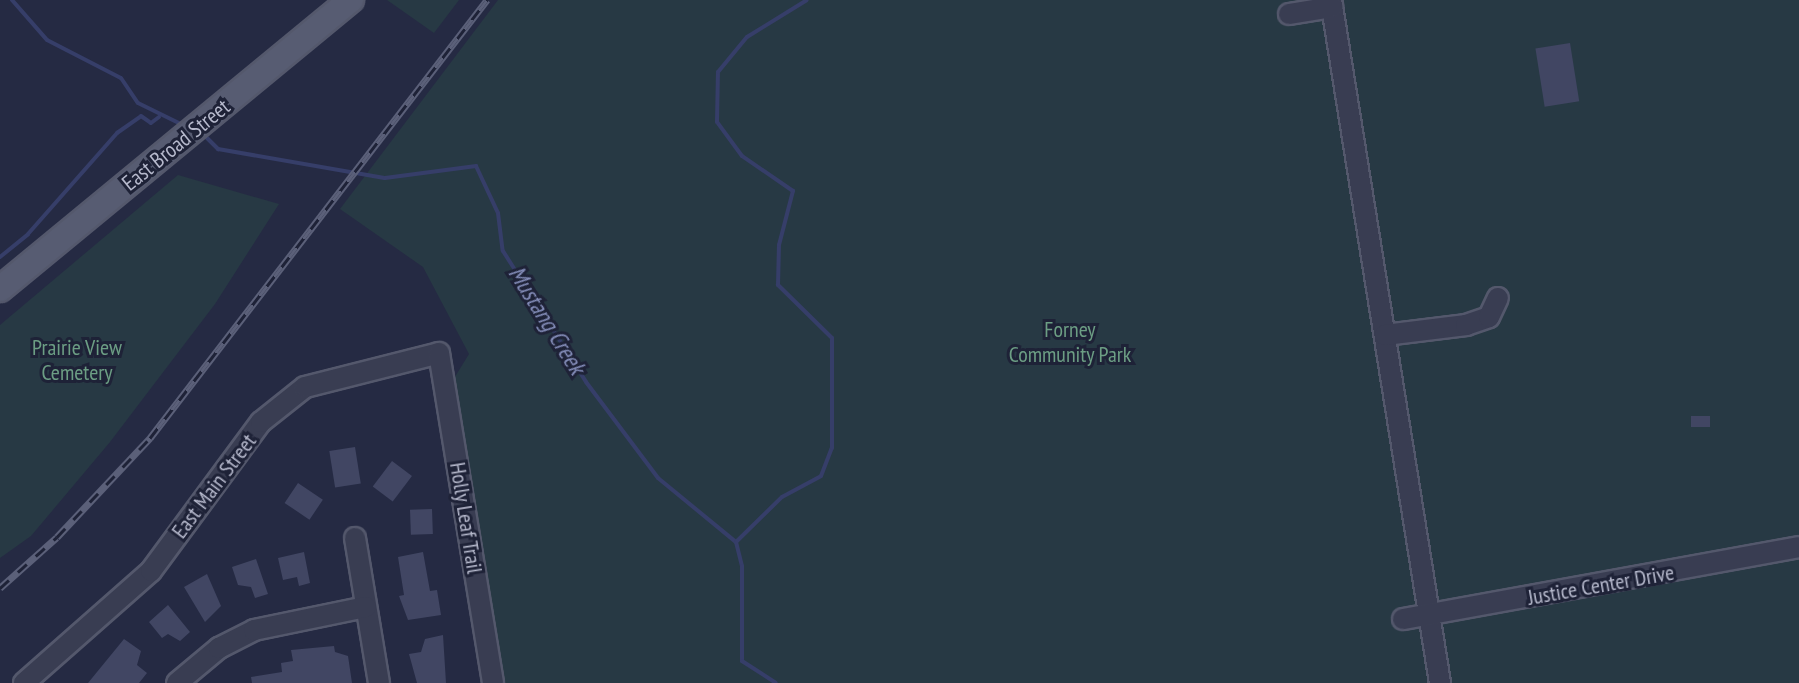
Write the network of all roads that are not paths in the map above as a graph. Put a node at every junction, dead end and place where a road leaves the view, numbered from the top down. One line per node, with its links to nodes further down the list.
1 (351, 0): 4 (main road, East Broad Street)
2 (1332, 4): 3 (street); 6 (street)
3 (1289, 14)
4 (0, 289)
5 (1498, 298): 6 (street)
6 (1385, 335): 11 (street)
7 (439, 353): 13 (street, East Main Street); 16 (street, Holly Leaf Trail)
8 (355, 538): 10 (street)
9 (1799, 547): 11 (street, Justice Center Drive)
10 (366, 607): 14 (street); 15 (street)
11 (1431, 615): 12 (street, Justice Center Drive); 17 (street)
12 (1403, 619)
13 (24, 683)
14 (177, 683)
15 (379, 683)
16 (493, 683)
17 (1440, 683)

